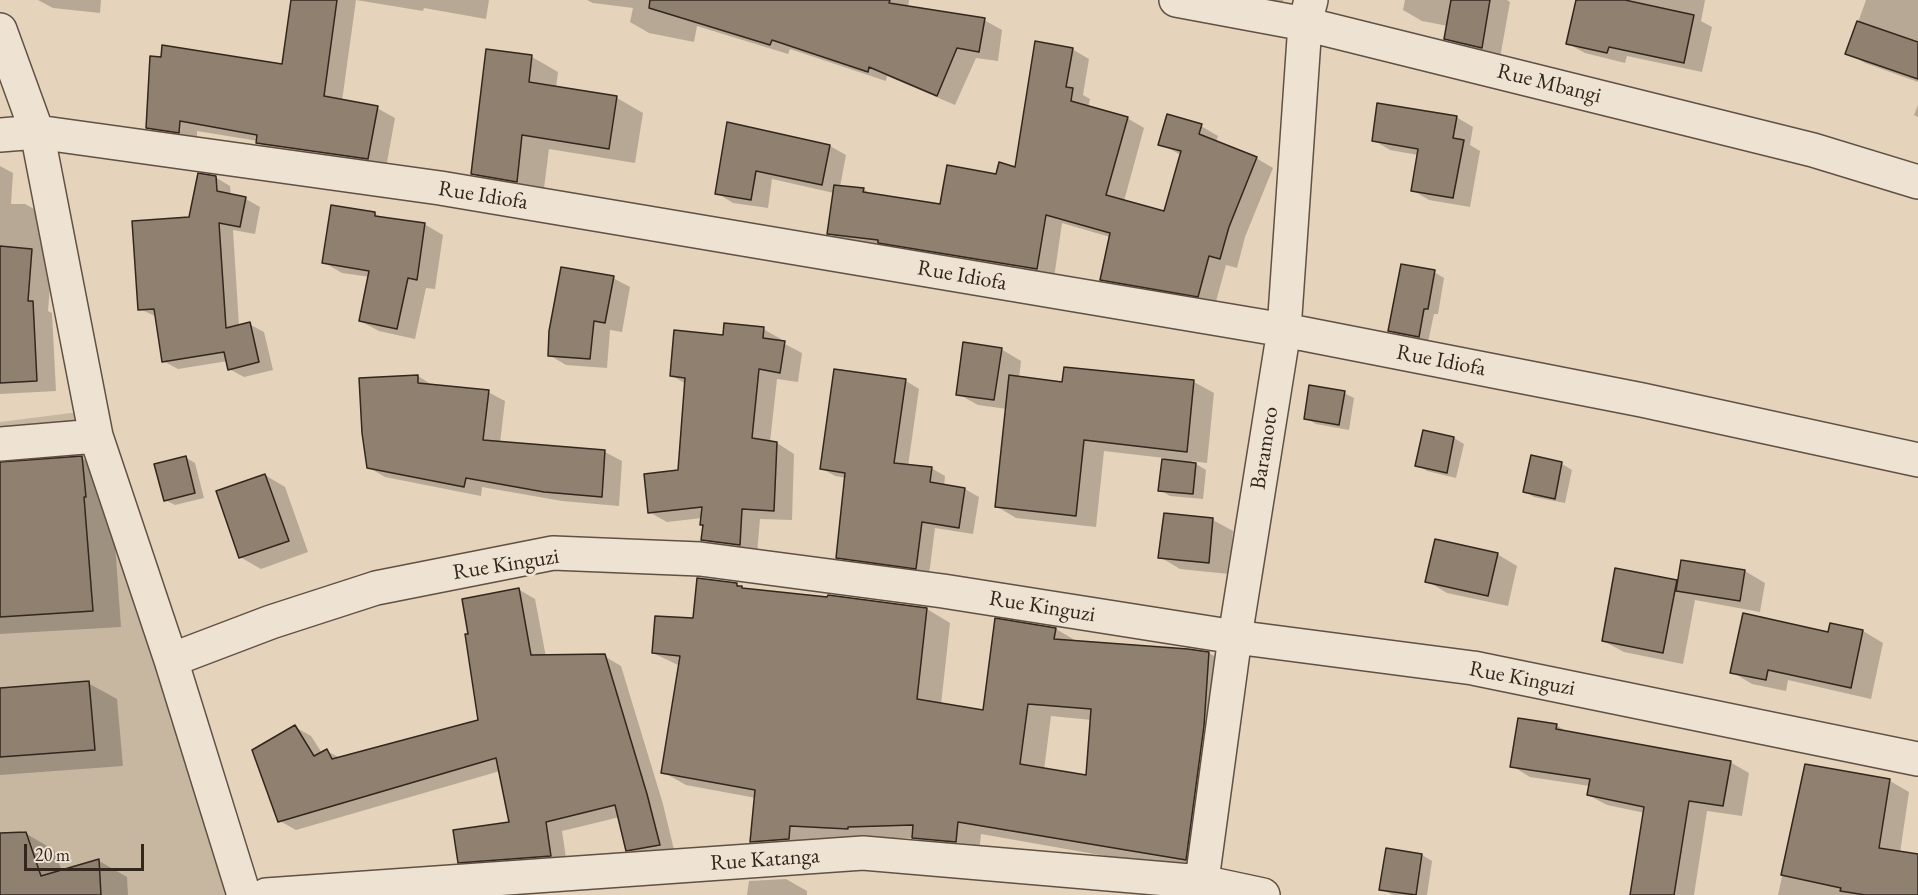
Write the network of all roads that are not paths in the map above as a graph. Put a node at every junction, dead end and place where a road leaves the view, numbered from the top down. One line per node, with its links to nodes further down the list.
1 (1176, 0): 2 (street, Rue Mbangi)
2 (1308, 12): 6 (street, Rue Mbangi); 7 (street, Baramoto)
3 (0, 30): 4 (street)
4 (38, 132): 5 (street, Rue Idiofa); 7 (street, Rue Idiofa); 8 (street)
5 (0, 135)
6 (1918, 182)
7 (1284, 330): 10 (street, Rue Idiofa); 11 (street, Baramoto)
8 (96, 436): 9 (street); 12 (street)
9 (0, 444)
10 (1918, 460)
11 (1235, 638): 12 (street, Rue Kinguzi); 13 (street, Rue Kinguzi); 14 (street, Baramoto)
12 (171, 660): 15 (street)
13 (1918, 759)
14 (1201, 888): 16 (street, Rue Katanga); 17 (street, Rue Katanga)
15 (244, 895)
16 (266, 895)
17 (1263, 895)

